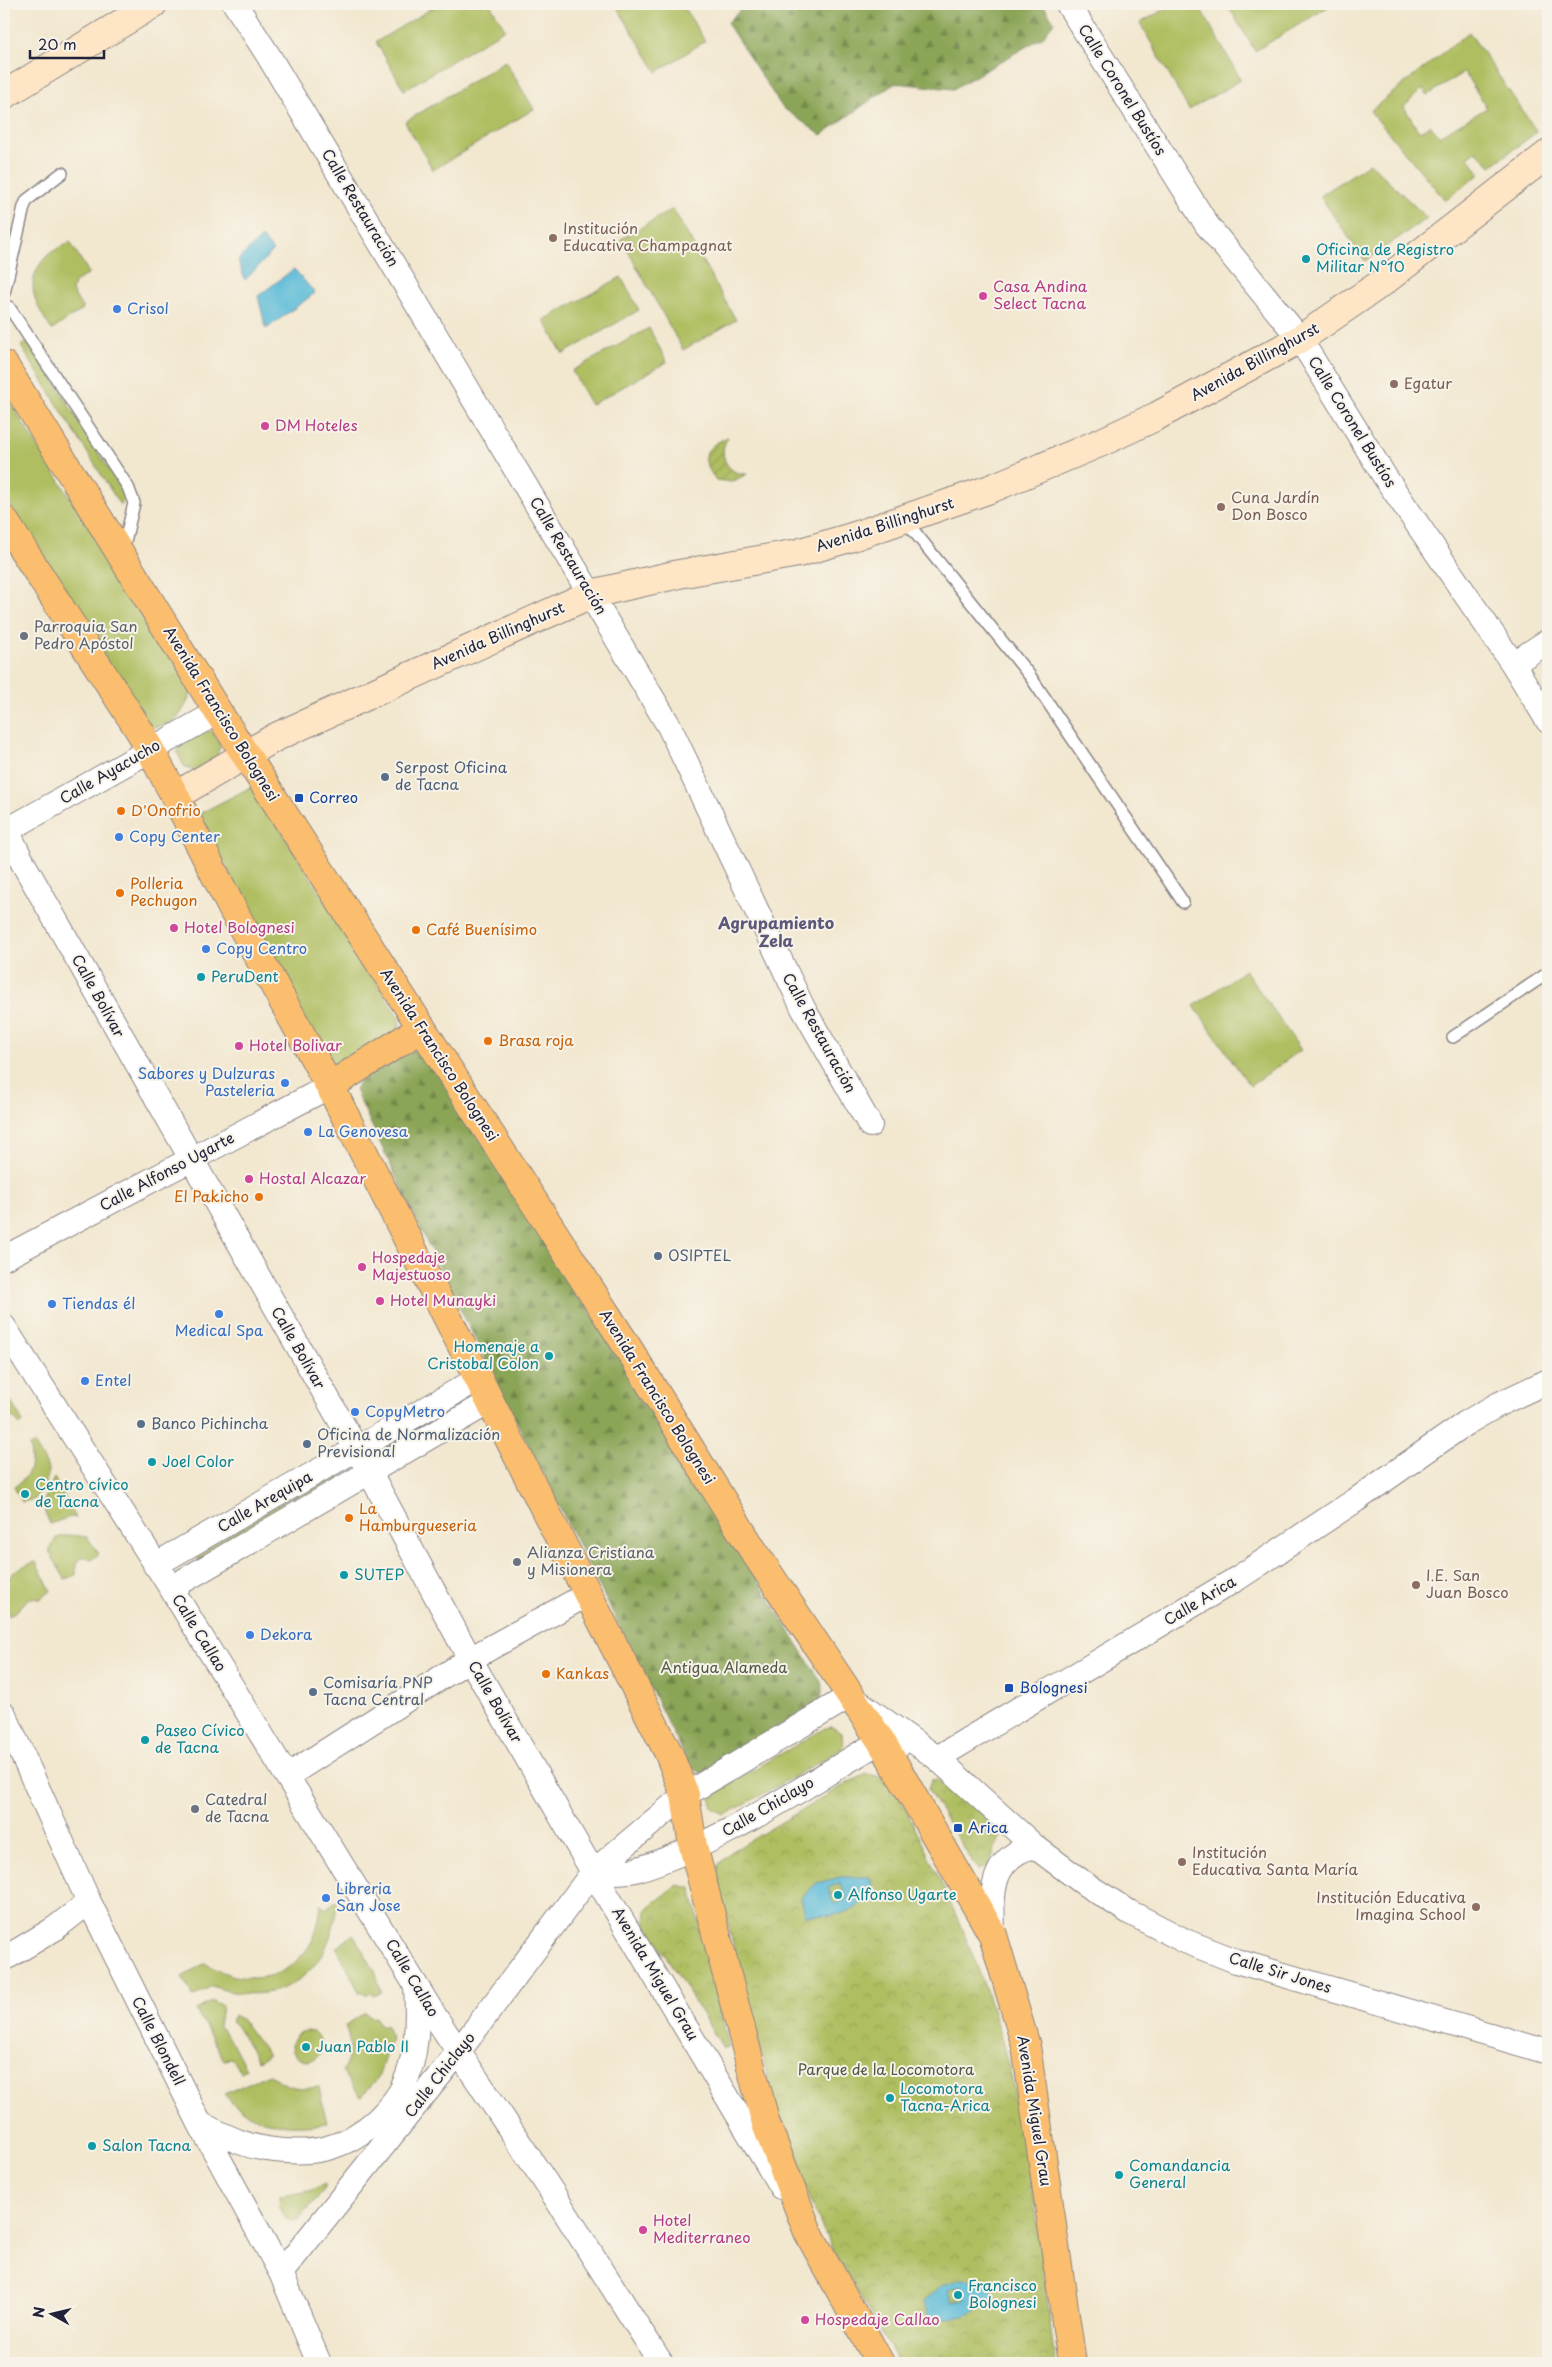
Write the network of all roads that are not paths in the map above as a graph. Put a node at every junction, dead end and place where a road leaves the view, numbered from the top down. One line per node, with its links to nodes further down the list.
1 (153, 4): 4 (street)
2 (234, 4): 14 (street, Calle Restauración)
3 (1068, 4): 9 (street, Calle Coronel Bustíos)
4 (4, 95)
5 (1548, 154): 9 (street, Avenida Billinghurst)
6 (62, 173): 7 (lane)
7 (4, 293): 8 (lane)
8 (6, 308): 13 (lane)
9 (1300, 339): 12 (street, Avenida Billinghurst); 16 (street, Calle Coronel Bustíos)
10 (4, 365): 13 (main road, Avenida Francisco Bolognesi)
11 (4, 520): 19 (main road)
12 (905, 520): 14 (street, Avenida Billinghurst); 23 (lane)
13 (122, 554): 17 (main road, Avenida Francisco Bolognesi)
14 (591, 594): 20 (street, Avenida Billinghurst); 28 (street, Calle Restauración)
15 (1548, 641): 16 (street)
16 (1513, 664): 18 (street, Calle Coronel Bustíos)
17 (218, 712): 19 (street, Calle Ayacucho); 20 (main road, Avenida Francisco Bolognesi)
18 (1548, 721)
19 (150, 749): 21 (main road); 22 (street, Calle Ayacucho)
20 (246, 753): 21 (street, Avenida Billinghurst); 25 (main road, Avenida Francisco Bolognesi)
21 (175, 796): 27 (main road)
22 (5, 829): 29 (street, Calle Bolívar)
23 (1184, 902)
24 (1548, 973): 26 (lane)
25 (422, 1028): 27 (main road); 40 (main road, Avenida Francisco Bolognesi)
26 (1453, 1037)
27 (330, 1086): 29 (street, Calle Alfonso Ugarte); 33 (main road)
28 (870, 1125)
29 (191, 1161): 30 (street, Calle Alfonso Ugarte); 34 (street, Calle Bolívar)
30 (4, 1258)
31 (4, 1327): 36 (street, Calle Callao)
32 (1548, 1381): 43 (street, Calle Arica)
33 (485, 1390): 34 (street, Calle Arequipa); 35 (street, Calle Arequipa); 38 (main road)
34 (356, 1449): 35 (street, Calle Bolívar); 36 (street, Calle Arequipa)
35 (369, 1471): 37 (street, Calle Arequipa); 39 (street, Calle Bolívar)
36 (155, 1565): 37 (street, Calle Callao)
37 (171, 1588): 44 (street, Calle Callao)
38 (588, 1594): 39 (street); 45 (main road)
39 (470, 1660): 44 (street); 48 (street, Calle Bolívar)
40 (850, 1696): 42 (main road, Avenida Francisco Bolognesi); 43 (street); 45 (street, Calle Chiclayo)
41 (4, 1714): 49 (street, Calle Blondell)
42 (881, 1741): 43 (street); 46 (street, Calle Chiclayo); 50 (main road, Avenida Miguel Grau)
43 (936, 1758): 47 (street, Calle Sir Jones)
44 (287, 1776): 52 (street, Calle Callao)
45 (685, 1795): 46 (main road); 48 (street, Calle Chiclayo)
46 (693, 1846): 48 (street, Calle Chiclayo); 56 (main road, Avenida Miguel Grau)
47 (1034, 1846): 50 (street); 54 (street, Calle Sir Jones)
48 (593, 1872): 53 (street, Calle Chiclayo); 56 (street, Avenida Miguel Grau)
49 (89, 1902): 51 (street); 55 (street, Calle Blondell)
50 (993, 1936): 61 (main road, Avenida Miguel Grau)
51 (4, 1959)
52 (416, 1981): 53 (street, Calle Callao); 55 (street)
53 (459, 2052): 57 (street, Calle Chiclayo); 59 (street, Calle Callao)
54 (1548, 2052)
55 (200, 2124): 57 (street, Calle Blondell)
56 (808, 2232): 60 (main road, Avenida Miguel Grau)
57 (281, 2273): 58 (street, Calle Blondell)
58 (319, 2363)
59 (661, 2363)
60 (880, 2363)
61 (1072, 2363)

